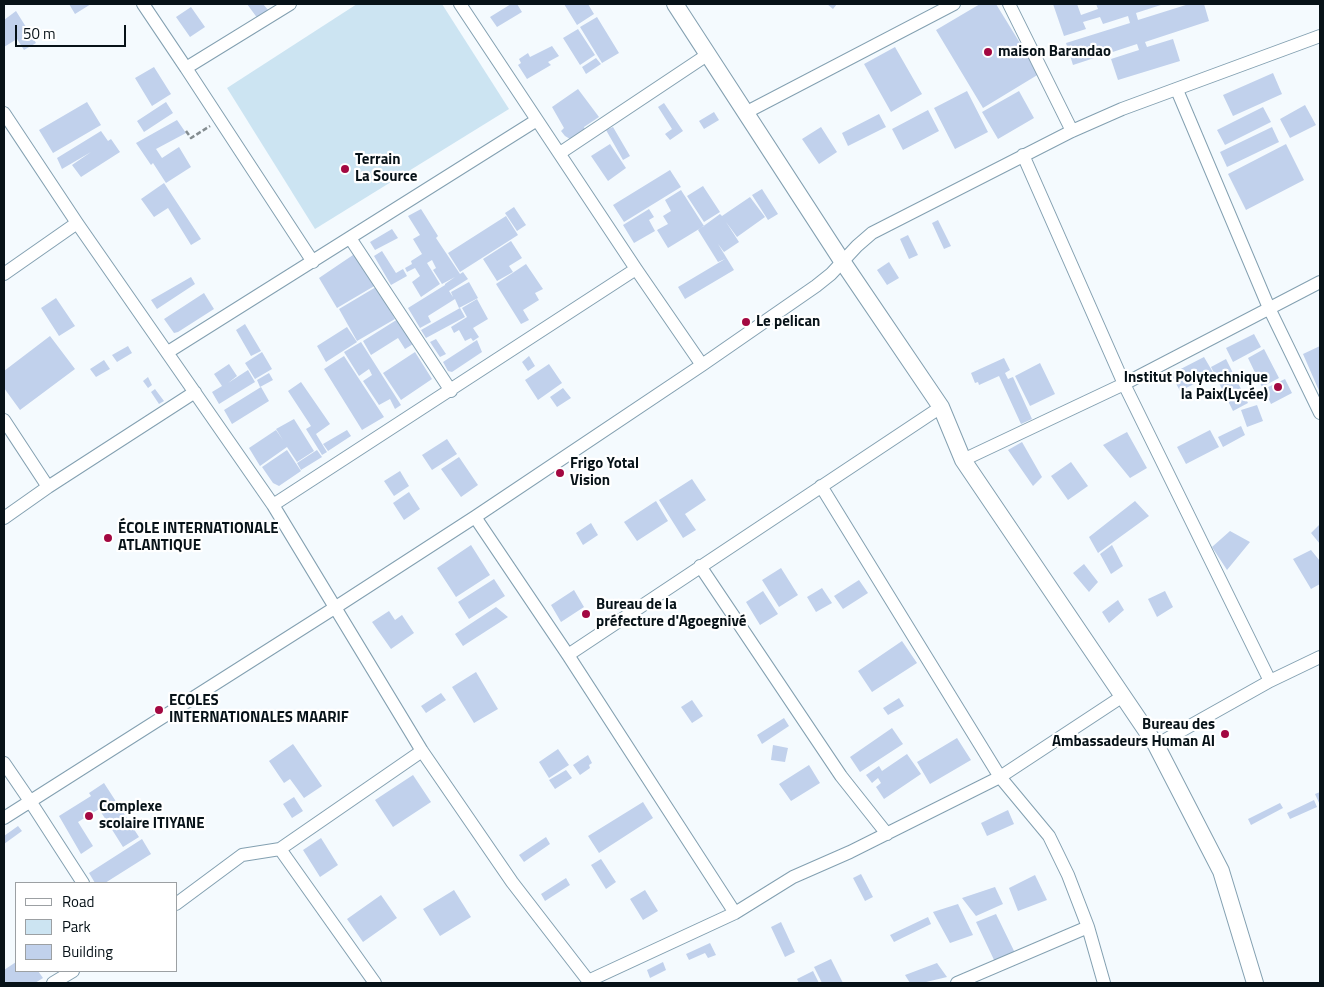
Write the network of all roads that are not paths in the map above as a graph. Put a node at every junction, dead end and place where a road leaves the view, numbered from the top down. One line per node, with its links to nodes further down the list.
1 (143, 4): 9 (street)
2 (290, 4): 9 (street)
3 (460, 4): 13 (street)
4 (675, 4): 8 (street)
5 (954, 4): 11 (street)
6 (1008, 4): 14 (street)
7 (1320, 36): 10 (street)
8 (708, 55): 11 (street); 15 (street)
9 (186, 68): 20 (street)
10 (1177, 90): 14 (street); 24 (street)
11 (745, 113): 19 (street)
12 (4, 114): 17 (street)
13 (537, 120): 15 (street); 18 (street)
14 (1072, 131): 16 (street)
15 (560, 153): 21 (street)
16 (1023, 155): 19 (street); 27 (street)
17 (77, 223): 22 (street); 25 (street)
18 (350, 238): 20 (street); 28 (street)
19 (842, 261): 26 (street); 30 (street)
20 (313, 262): 25 (street)
21 (636, 269): 26 (street); 28 (street)
22 (4, 274)
23 (1320, 282): 24 (street)
24 (1269, 308): 27 (street); 31 (street)
25 (168, 352): 29 (street)
26 (702, 365): 37 (street)
27 (1124, 384): 33 (street); 43 (street)
28 (451, 391): 36 (street)
29 (195, 392): 35 (street); 36 (street)
30 (941, 406): 33 (street); 34 (street)
31 (1320, 413)
32 (4, 420): 35 (street)
33 (963, 460): 44 (street)
34 (821, 486): 39 (street); 48 (street)
35 (48, 487): 38 (street)
36 (273, 505): 40 (street)
37 (476, 517): 40 (street); 41 (street)
38 (4, 518)
39 (700, 566): 41 (street); 51 (street)
40 (336, 608): 46 (street); 49 (street)
41 (568, 655): 55 (street)
42 (1320, 657): 43 (street)
43 (1270, 681): 45 (street)
44 (1123, 696): 45 (street); 48 (street)
45 (1156, 745): 63 (street)
46 (422, 751): 52 (street); 59 (street)
47 (4, 763): 49 (street)
48 (1000, 777): 51 (street); 56 (street)
49 (30, 800): 50 (street); 53 (street)
50 (4, 818)
51 (887, 834): 55 (street)
52 (280, 849): 54 (street); 58 (street)
53 (82, 882)
54 (178, 903)
55 (735, 912): 59 (street)
56 (1088, 927): 61 (street); 62 (street)
57 (71, 972): 60 (street)
58 (370, 982)
59 (589, 982)
60 (53, 983)
61 (957, 983)
62 (1104, 983)
63 (1255, 983)

